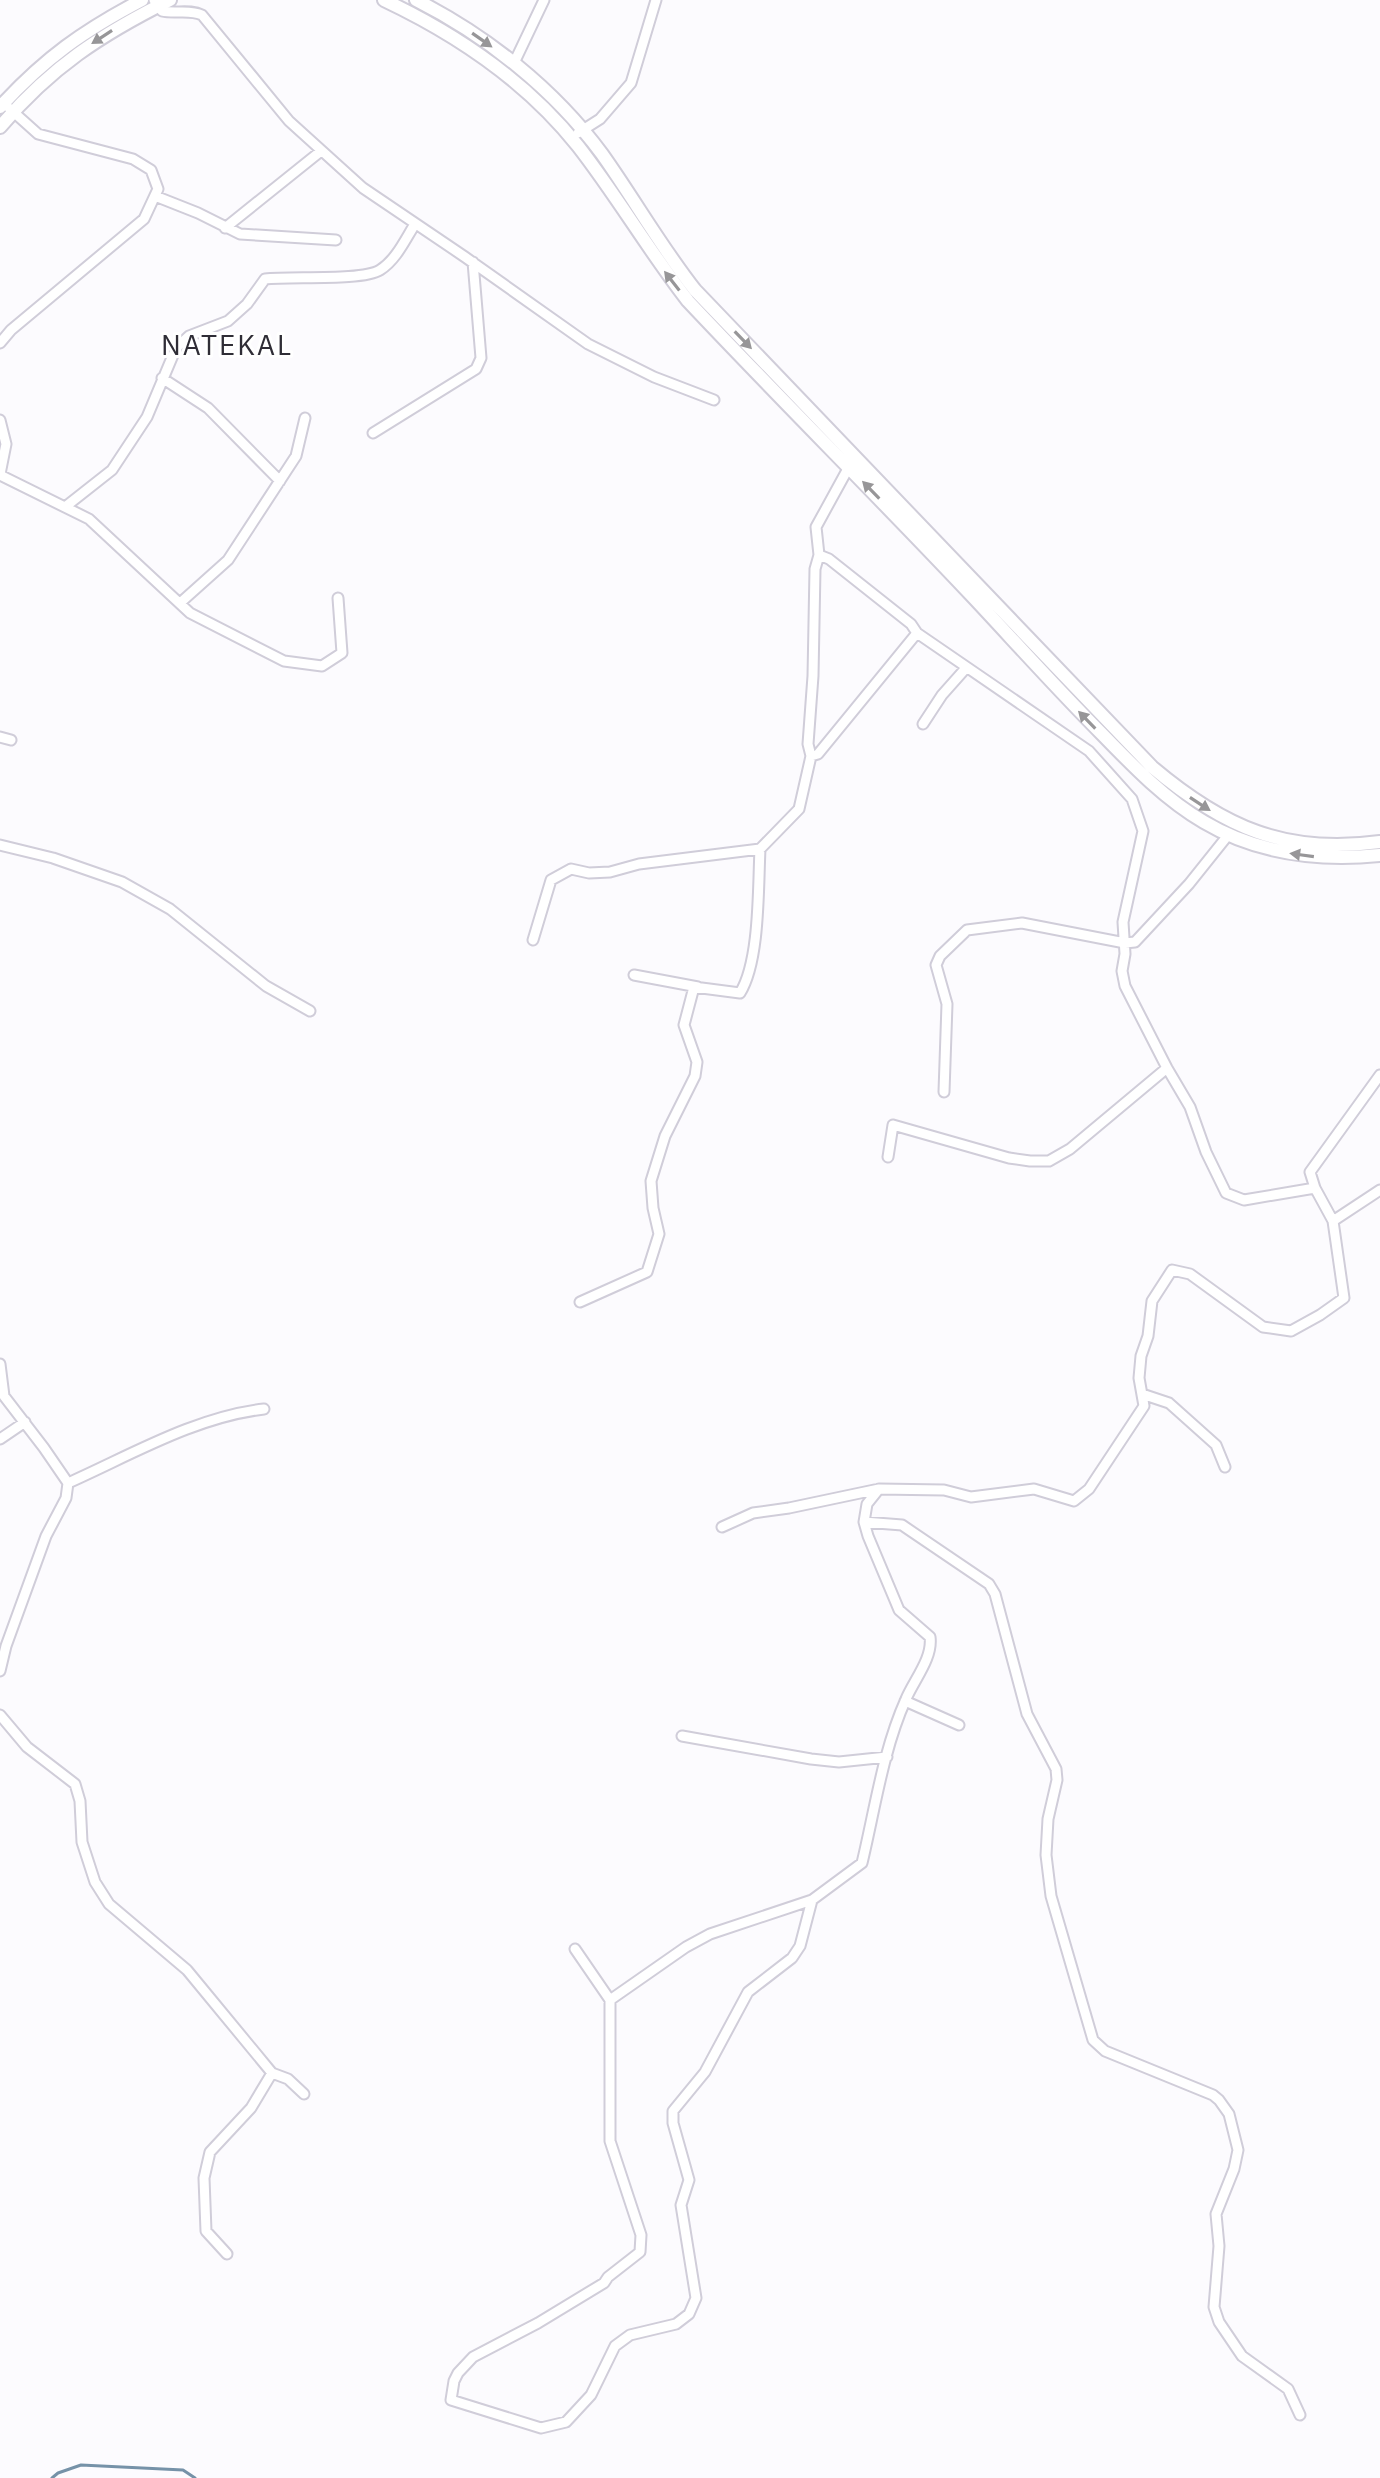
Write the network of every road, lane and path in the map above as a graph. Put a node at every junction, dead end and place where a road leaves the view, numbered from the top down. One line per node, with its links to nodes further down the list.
1 (142, 0): 9 (main road)
2 (170, 0): 7 (main road)
3 (384, 0): 12 (main road)
4 (416, 0): 8 (main road, one-way to 8)
5 (544, 0): 8 (street)
6 (656, 0): 11 (street)
7 (155, 3): 9 (main road, one-way to 9); 13 (street)
8 (514, 63): 11 (main road)
9 (6, 107): 10 (main road); 14 (street)
10 (0, 127)
11 (584, 132): 12 (street); 25 (main road, one-way to 25)
12 (569, 136): 25 (main road, one-way to 12)
13 (321, 151): 15 (street); 16 (street)
14 (155, 196): 16 (street); 19 (street)
15 (415, 224): 18 (street); 20 (street)
16 (225, 228): 17 (street)
17 (336, 240)
18 (473, 262): 21 (street); 24 (street)
19 (0, 343)
20 (162, 378): 27 (street); 28 (street)
21 (714, 400)
22 (305, 418): 27 (street)
23 (0, 420): 26 (street)
24 (373, 433)
25 (852, 461): 29 (street); 38 (main road, one-way to 25); 39 (main road, one-way to 39)
26 (0, 474): 28 (street)
27 (280, 481): 31 (street)
28 (65, 507): 31 (street)
29 (819, 555): 32 (street); 37 (street)
30 (338, 598): 31 (street)
31 (180, 603)
32 (917, 633): 33 (street); 37 (street)
33 (966, 668): 34 (street); 44 (street)
34 (923, 724)
35 (0, 737): 36 (street)
36 (11, 740)
37 (811, 756): 41 (street)
38 (1229, 834): 42 (main road, one-way to 38); 44 (street)
39 (1380, 842)
40 (0, 845): 47 (street)
41 (760, 849): 43 (street); 46 (street)
42 (1380, 855)
43 (533, 940)
44 (1125, 943): 48 (street); 50 (street)
45 (634, 975): 46 (street)
46 (694, 987): 55 (street)
47 (310, 1011)
48 (1167, 1068): 51 (street); 52 (street)
49 (1380, 1075): 52 (street)
50 (944, 1092)
51 (888, 1157)
52 (1315, 1188): 54 (street)
53 (1380, 1190): 54 (street)
54 (1333, 1221): 57 (street)
55 (580, 1302)
56 (0, 1364): 59 (street)
57 (1142, 1394): 61 (street); 63 (street)
58 (264, 1409): 62 (street)
59 (25, 1422): 60 (street); 62 (street)
60 (0, 1439)
61 (1225, 1467)
62 (68, 1483): 66 (street)
63 (879, 1489): 64 (street); 65 (street)
64 (864, 1522): 67 (street); 78 (street)
65 (722, 1527)
66 (0, 1671)
67 (905, 1701): 69 (street); 71 (street)
68 (0, 1715): 75 (street)
69 (959, 1725)
70 (682, 1736): 71 (street)
71 (887, 1757): 72 (street)
72 (812, 1900): 74 (street); 74 (street)
73 (575, 1949): 74 (street)
74 (610, 2000)
75 (272, 2073): 76 (street); 77 (street)
76 (304, 2094)
77 (227, 2254)
78 (1300, 2415)

